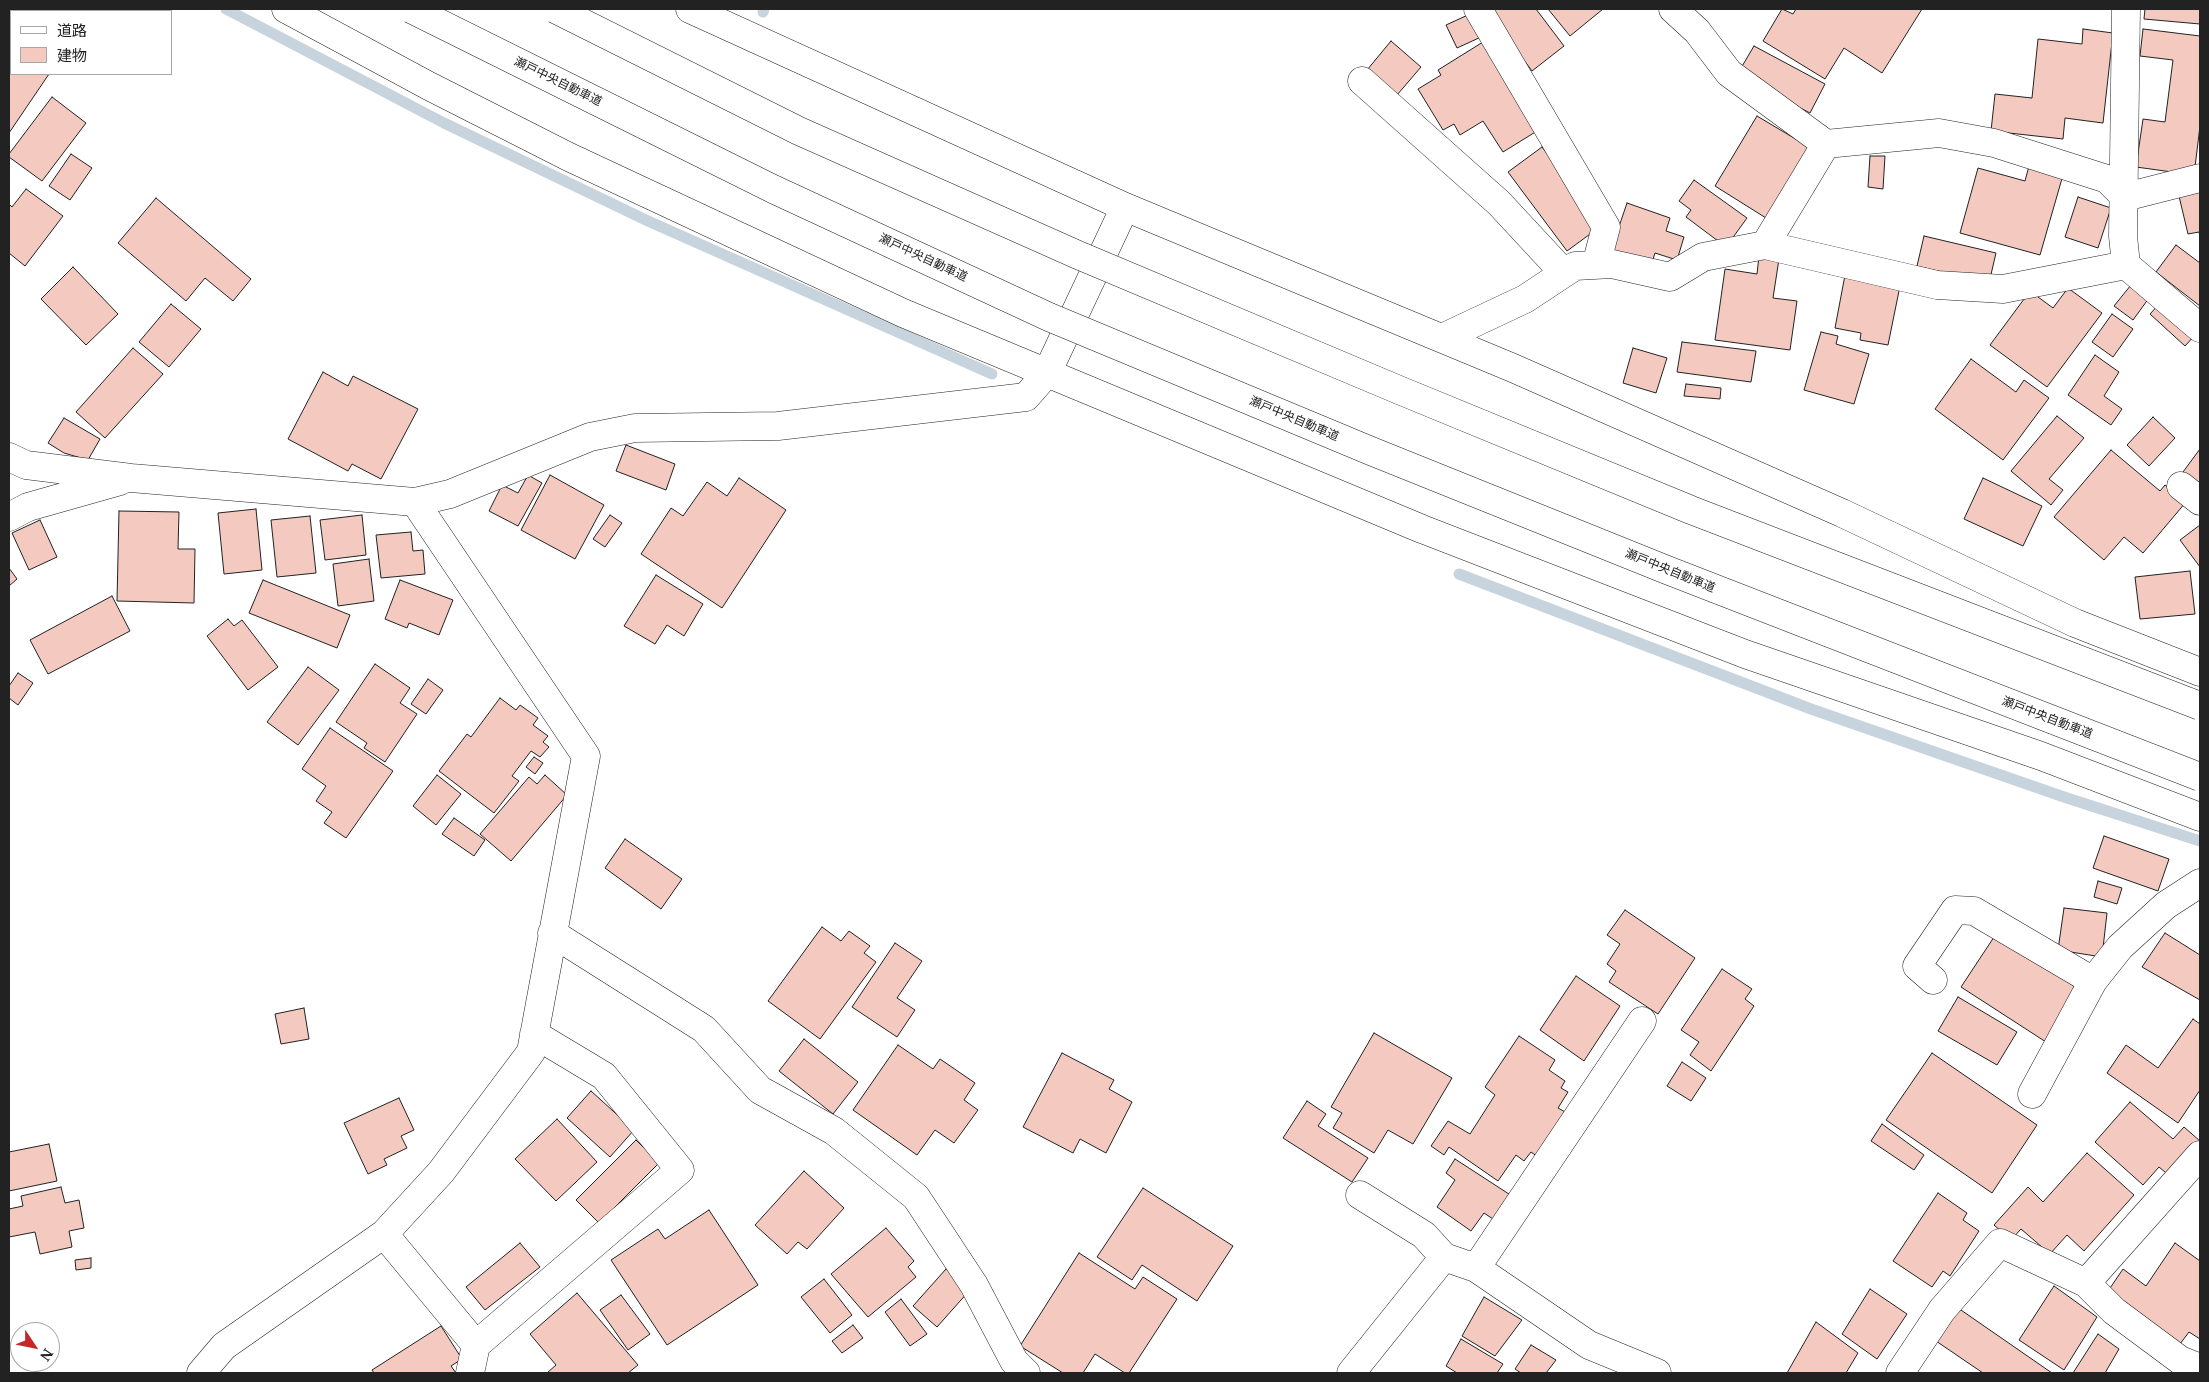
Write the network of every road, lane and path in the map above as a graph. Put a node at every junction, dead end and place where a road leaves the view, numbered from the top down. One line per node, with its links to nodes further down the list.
1 (286, 9): 20 (main road)
2 (410, 9): 27 (main road, 瀬戸中央自動車道, bridge)
3 (554, 9): 26 (main road, bridge)
4 (690, 9): 8 (main road)
5 (1478, 9): 15 (main road)
6 (1673, 9): 10 (main road)
7 (2126, 9): 12 (main road)
8 (735, 18): 13 (main road)
9 (1362, 81): 17 (main road)
10 (1826, 144): 12 (main road); 14 (main road)
11 (2200, 178): 12 (main road)
12 (2125, 197): 16 (main road)
13 (1125, 207): 19 (main road); 20 (main road)
14 (1765, 245): 15 (main road); 16 (main road)
15 (1596, 265): 17 (main road)
16 (2126, 265): 18 (main road)
17 (1564, 273): 19 (main road)
18 (2200, 328)
19 (1442, 338): 25 (main road)
20 (1047, 373): 23 (main road); 28 (main road)
21 (9, 458): 22 (main road)
22 (131, 478): 23 (main road); 24 (main road)
23 (415, 502): 30 (main road)
24 (9, 517)
25 (2200, 672)
26 (2200, 706)
27 (2200, 778)
28 (2200, 817)
29 (2200, 883): 32 (main road)
30 (552, 934): 34 (main road); 46 (main road)
31 (1933, 980): 32 (main road)
32 (2093, 981): 35 (main road)
33 (1642, 1021): 40 (main road)
34 (534, 1034): 38 (main road); 42 (main road)
35 (2032, 1094)
36 (2200, 1155): 41 (main road)
37 (1360, 1195): 39 (main road)
38 (384, 1234): 42 (main road); 44 (main road)
39 (1444, 1257): 40 (main road); 47 (main road)
40 (1476, 1268): 48 (main road)
41 (2086, 1283): 43 (main road); 49 (main road)
42 (476, 1345): 45 (main road)
43 (2200, 1368)
44 (201, 1373)
45 (470, 1373)
46 (1026, 1373)
47 (1351, 1373)
48 (1657, 1373)
49 (1900, 1373)

